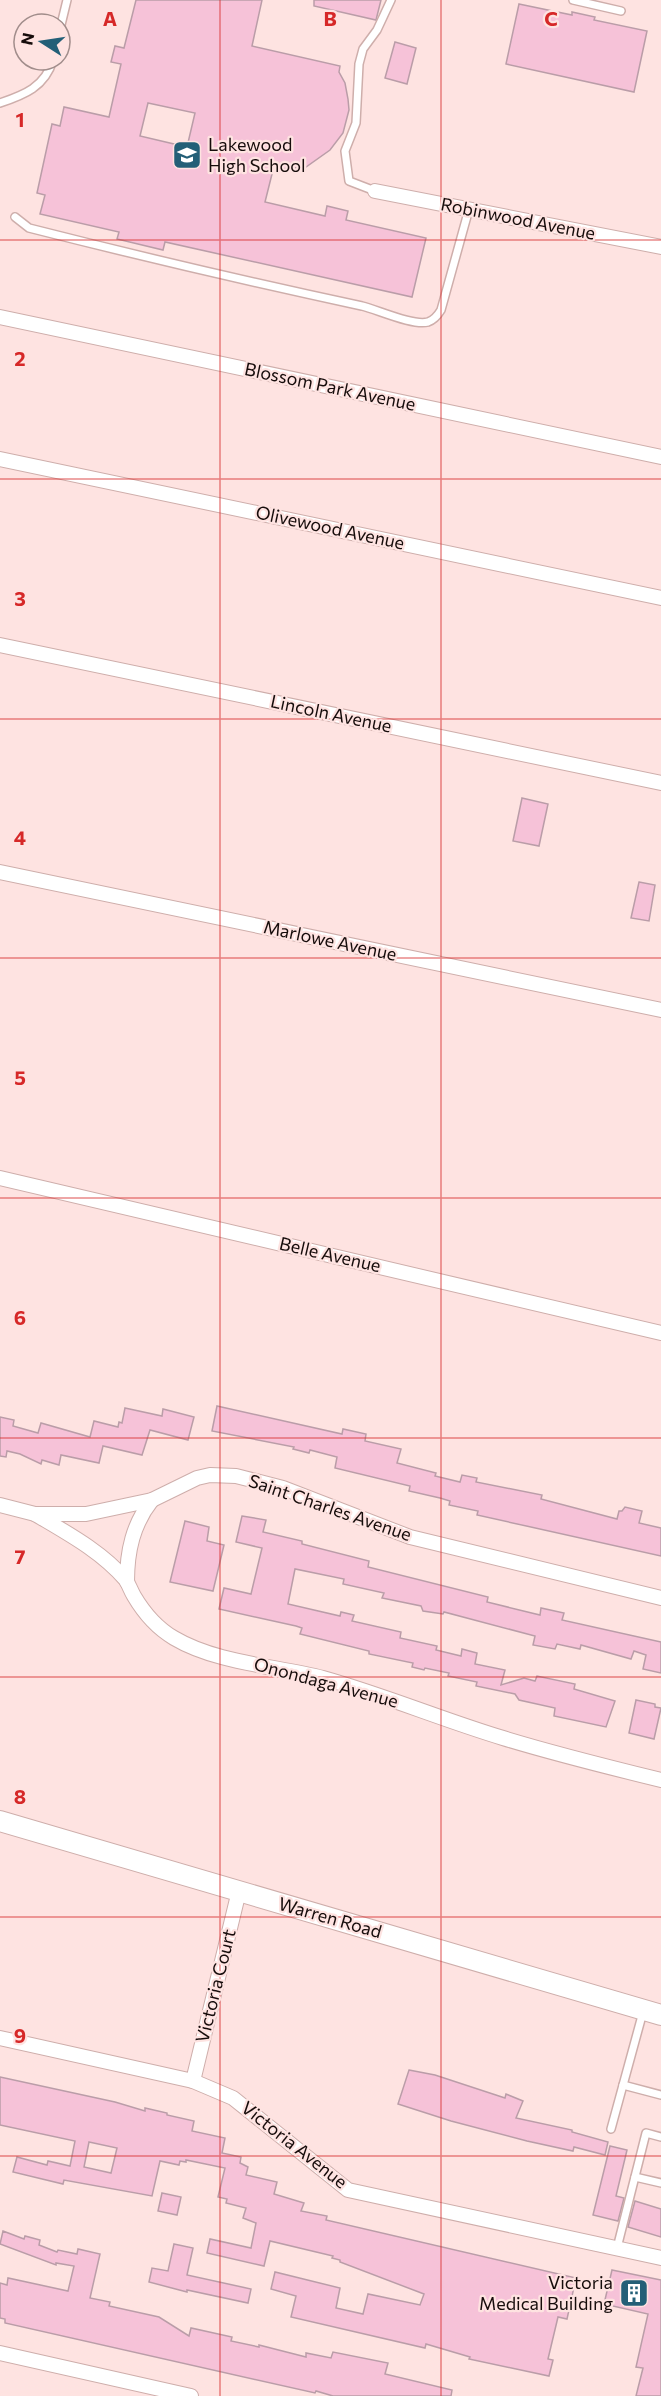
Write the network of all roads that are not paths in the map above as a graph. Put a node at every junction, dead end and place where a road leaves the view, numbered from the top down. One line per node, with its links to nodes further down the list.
1 (391, 0): 6 (lane)
2 (573, 0): 3 (lane)
3 (621, 10)
4 (49, 72): 5 (lane)
5 (0, 103)
6 (375, 191): 7 (street, Robinwood Avenue)
7 (469, 209): 8 (lane); 9 (street, Robinwood Avenue)
8 (15, 218)
9 (661, 247)
10 (0, 317): 11 (street, Blossom Park Avenue)
11 (661, 456)
12 (0, 459): 13 (street, Olivewood Avenue)
13 (661, 598)
14 (0, 645): 15 (street, Lincoln Avenue)
15 (661, 783)
16 (0, 872): 17 (street, Marlowe Avenue)
17 (661, 1010)
18 (0, 1178): 19 (street, Belle Avenue)
19 (661, 1333)
20 (152, 1500): 22 (street, Saint Charles Avenue); 23 (street); 24 (street, Saint Charles Avenue)
21 (0, 1505): 22 (street, Saint Charles Avenue)
22 (34, 1514): 23 (street, Onondaga Avenue)
23 (127, 1582): 25 (street, Onondaga Avenue)
24 (661, 1598)
25 (661, 1780)
26 (0, 1821): 27 (main road, Warren Road)
27 (239, 1891): 28 (main road, Warren Road); 30 (street, Victoria Court)
28 (652, 2012): 31 (lane)
29 (0, 2038): 30 (street, Victoria Avenue)
30 (193, 2081): 37 (street, Victoria Avenue)
31 (623, 2085): 32 (lane); 33 (lane)
32 (661, 2094)
33 (611, 2129)
34 (661, 2137): 35 (lane)
35 (635, 2177): 36 (lane); 37 (lane)
36 (661, 2183)
37 (617, 2248): 38 (street, Victoria Avenue)
38 (661, 2258)
39 (0, 2353): 40 (street)
40 (191, 2396)

